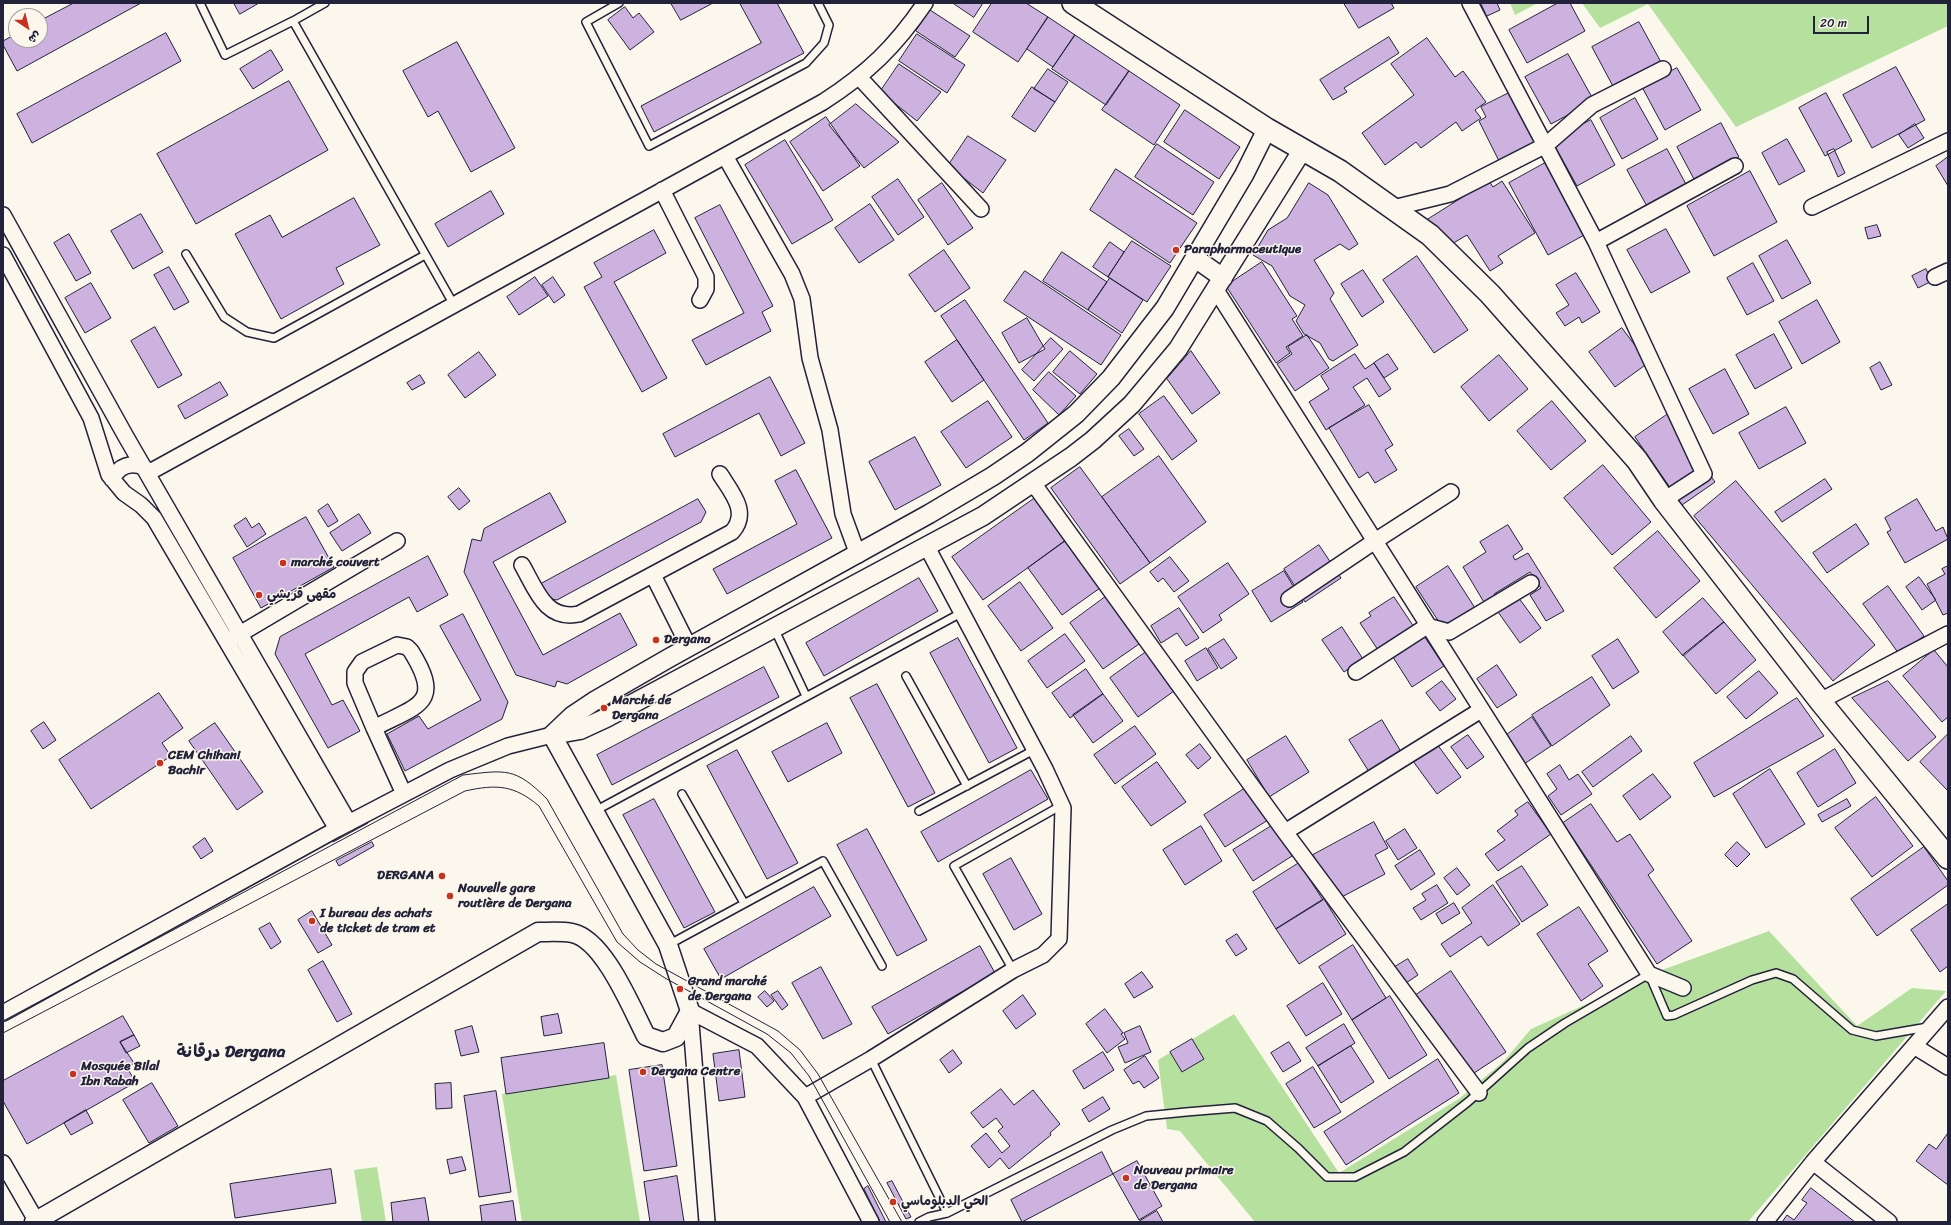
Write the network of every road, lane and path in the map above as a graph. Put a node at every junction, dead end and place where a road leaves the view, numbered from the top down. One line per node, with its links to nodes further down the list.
1 (200, 3): 8 (lane)
2 (325, 3): 8 (lane)
3 (619, 3): 4 (lane)
4 (818, 3)
5 (925, 3): 10 (street)
6 (1073, 3): 11 (main road)
7 (1470, 3): 13 (street)
8 (293, 21): 25 (lane)
9 (1663, 69): 13 (street)
10 (859, 77): 15 (street); 20 (street)
11 (1267, 129): 14 (main road); 26 (street)
12 (1948, 141): 18 (street)
13 (1546, 145): 19 (street); 22 (street)
14 (1303, 149): 19 (main road); 27 (street)
15 (725, 156): 17 (street); 41 (street)
16 (1735, 166): 22 (street)
17 (662, 190): 28 (street); 29 (street)
18 (1812, 207)
19 (1393, 208): 36 (main road)
20 (981, 209)
21 (3, 215): 31 (street)
22 (1596, 242): 36 (street)
23 (186, 254): 25 (lane)
24 (3, 255): 32 (street)
25 (425, 255): 29 (lane)
26 (1195, 258): 27 (street); 38 (street)
27 (1219, 284): 33 (street); 39 (street)
28 (700, 300)
29 (454, 305): 31 (street)
30 (720, 474): 44 (street)
31 (149, 475): 32 (street); 35 (street); 50 (street)
32 (112, 479): 35 (street)
33 (1033, 483): 40 (street); 69 (street)
34 (1451, 492): 39 (street)
35 (134, 500): 52 (street)
36 (1664, 500): 57 (main road)
37 (397, 541): 50 (street)
38 (882, 541): 41 (street); 42 (street)
39 (1375, 541): 46 (street); 48 (street)
40 (927, 547): 42 (street); 47 (street)
41 (858, 554): 53 (street)
42 (893, 564): 49 (street)
43 (522, 565): 44 (street)
44 (653, 575): 53 (street)
45 (1531, 583): 48 (street)
46 (1289, 599)
47 (961, 613): 56 (lane); 61 (street)
48 (1427, 626): 54 (street); 58 (street)
49 (774, 628): 56 (lane); 60 (street)
50 (240, 634): 52 (street); 68 (street)
51 (1948, 634): 57 (street)
52 (227, 641): 68 (street)
53 (689, 646): 60 (street)
54 (1356, 672)
55 (906, 676): 62 (lane)
56 (806, 696): 66 (lane)
57 (1820, 701): 70 (main road)
58 (1482, 710): 69 (street); 75 (street)
59 (374, 728): 59 (street); 63 (street)
60 (552, 735): 63 (street); 66 (street)
61 (1034, 750): 62 (lane); 65 (street)
62 (967, 786): 67 (lane)
63 (404, 794): 68 (street)
64 (682, 794): 71 (lane)
65 (1062, 805): 74 (street); 74 (lane)
66 (595, 811): 72 (street)
67 (919, 812)
68 (343, 826): 79 (street)
69 (1285, 832): 84 (street)
70 (1948, 858)
71 (744, 903): 72 (lane); 73 (lane)
72 (668, 945): 78 (street)
73 (882, 966)
74 (1013, 970): 82 (street)
75 (1649, 974): 76 (street); 80 (lane); 84 (lane)
76 (1683, 988)
77 (1948, 1008): 80 (street)
78 (690, 1010): 85 (street); 89 (street); 90 (street)
79 (3, 1013)
80 (1932, 1026): 81 (street)
81 (1914, 1046): 83 (street); 86 (street)
82 (871, 1059): 85 (street); 88 (lane)
83 (1948, 1067)
84 (1479, 1093): 88 (lane)
85 (805, 1097): 91 (street)
86 (1813, 1162): 93 (street); 94 (street)
87 (3, 1163): 89 (street)
88 (947, 1213): 92 (lane)
89 (36, 1222)
90 (707, 1222)
91 (870, 1222)
92 (919, 1222)
93 (1765, 1222)
94 (1889, 1222)

